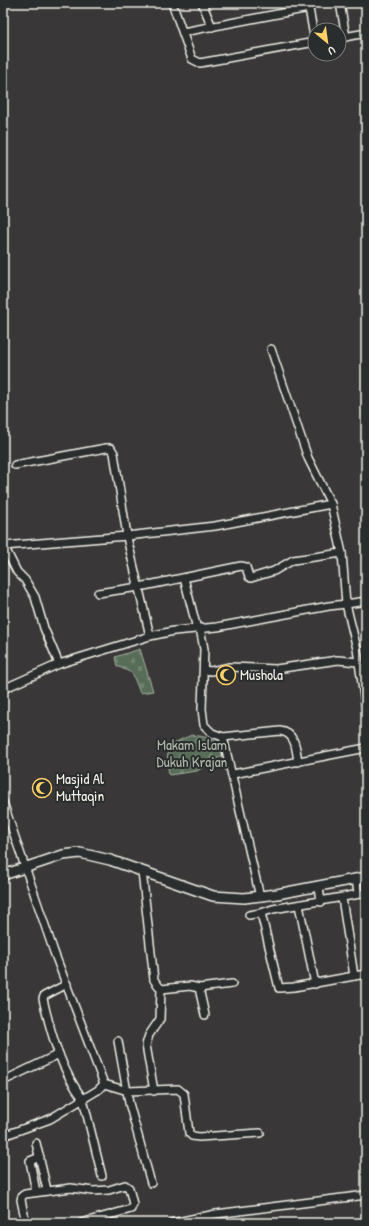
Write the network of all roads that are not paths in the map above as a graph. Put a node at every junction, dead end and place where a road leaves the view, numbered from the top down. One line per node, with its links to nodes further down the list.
1 (172, 3): 7 (street)
2 (202, 3): 6 (street)
3 (340, 3): 5 (street)
4 (308, 6): 6 (street); 7 (street)
5 (341, 22)
6 (212, 27): 7 (street)
7 (182, 32)
8 (366, 34): 9 (street)
9 (347, 36)
10 (271, 349): 12 (street)
11 (15, 465): 13 (street)
12 (331, 504): 13 (street); 15 (street)
13 (127, 536): 14 (street); 17 (street)
14 (4, 546): 24 (street)
15 (342, 553): 16 (street); 20 (street)
16 (184, 578): 17 (street); 21 (street)
17 (139, 587): 18 (street); 22 (street)
18 (98, 593)
19 (366, 601): 20 (street)
20 (346, 604): 21 (street); 23 (street)
21 (198, 628): 22 (street); 25 (street)
22 (150, 636): 24 (street)
23 (358, 662): 25 (street); 27 (street)
24 (58, 664): 26 (street)
25 (204, 670): 29 (street)
26 (3, 688)
27 (365, 695): 28 (street)
28 (366, 710)
29 (223, 737): 31 (street); 32 (street)
30 (366, 748): 31 (street)
31 (298, 762): 32 (street)
32 (233, 774): 42 (street)
33 (3, 802): 34 (street)
34 (26, 867): 35 (street); 36 (street); 49 (street)
35 (142, 871): 42 (street); 52 (street)
36 (3, 875)
37 (366, 877): 38 (street)
38 (356, 880): 39 (street); 40 (street)
39 (320, 893): 42 (street); 43 (street); 44 (street)
40 (358, 893): 41 (street); 43 (street)
41 (366, 893)
42 (260, 897)
43 (342, 898): 48 (street)
44 (299, 905): 45 (street); 51 (street)
45 (261, 913): 46 (street); 51 (street)
46 (249, 915)
47 (366, 974): 48 (street)
48 (354, 976): 51 (street)
49 (67, 984): 56 (street); 58 (street)
50 (232, 984): 53 (street)
51 (315, 984)
52 (160, 988): 53 (street); 60 (street)
53 (199, 988): 54 (street)
54 (205, 1015)
55 (118, 1040): 59 (street)
56 (59, 1054): 57 (street); 61 (street)
57 (3, 1081)
58 (104, 1084): 59 (street); 61 (street)
59 (128, 1091): 60 (street); 67 (street)
60 (154, 1091): 62 (street)
61 (82, 1099): 63 (street); 66 (street)
62 (260, 1133)
63 (3, 1136)
64 (36, 1143): 65 (street)
65 (40, 1157): 68 (street); 69 (street)
66 (102, 1176)
67 (152, 1183)
68 (47, 1190): 69 (street); 72 (street)
69 (36, 1192): 71 (street)
70 (366, 1195): 73 (street)
71 (26, 1223)
72 (81, 1223)
73 (172, 1223)

